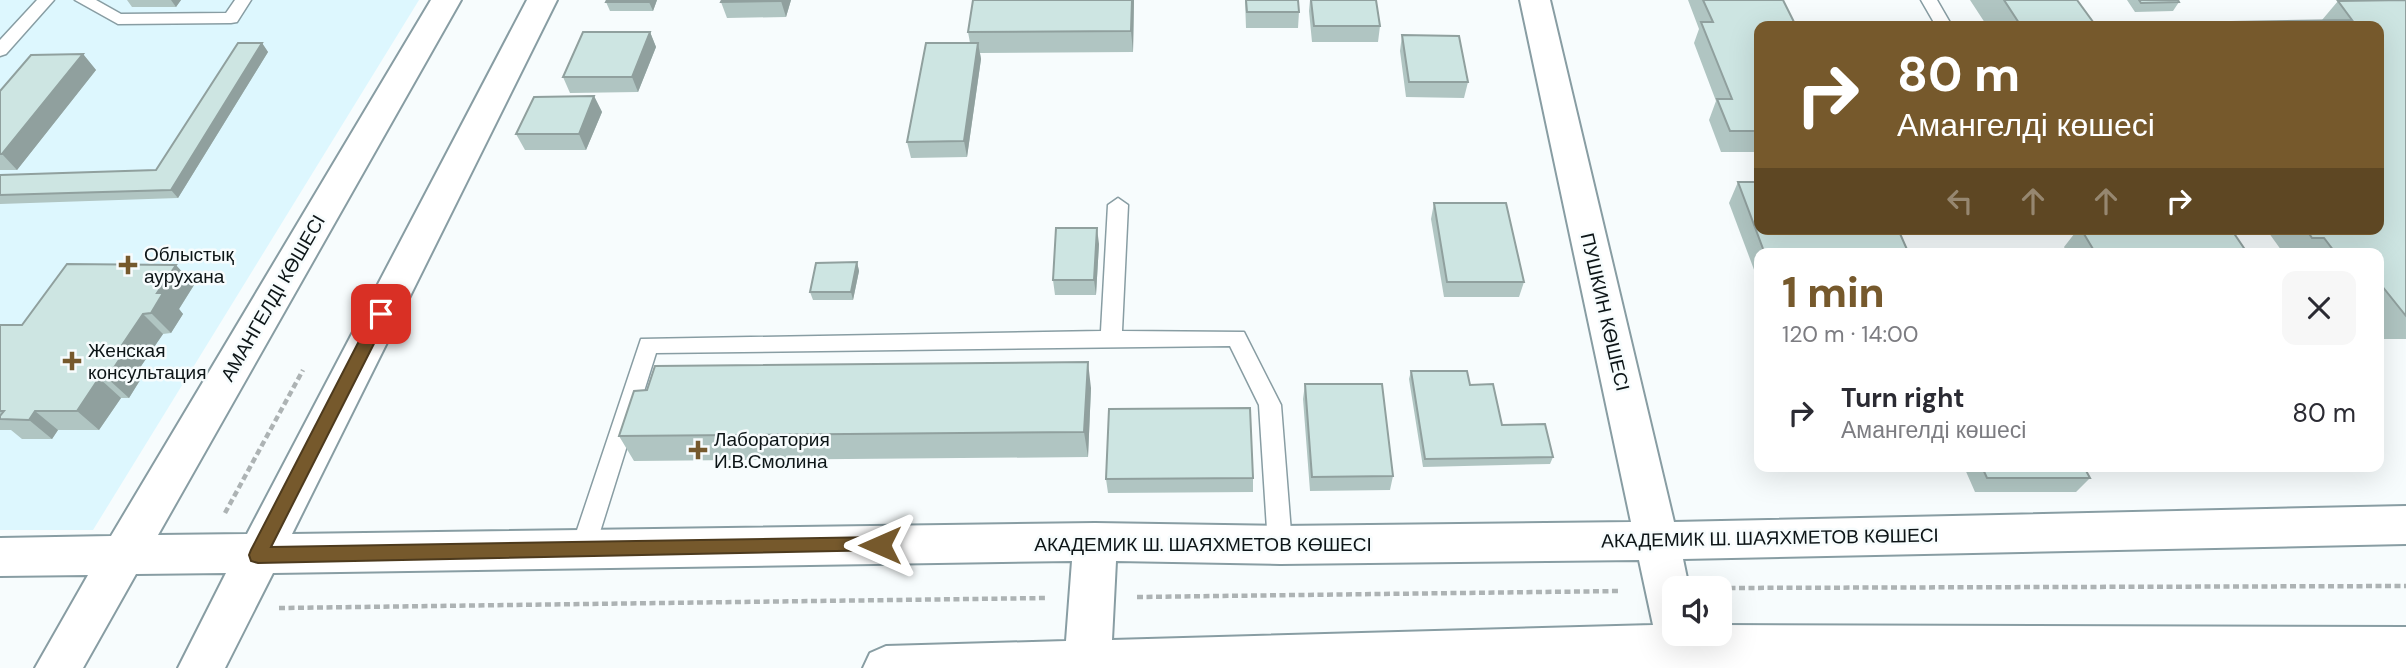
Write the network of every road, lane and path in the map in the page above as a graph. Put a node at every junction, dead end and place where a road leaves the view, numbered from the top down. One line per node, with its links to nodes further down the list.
1 (46, 0): 9 (lane)
2 (83, 0): 3 (lane)
3 (243, 0)
4 (446, 0): 19 (street, АМАНГЕЛДІ КӨШЕСІ)
5 (542, 0): 17 (street)
6 (1535, 0): 13 (street, ПУШКИН КӨШЕСІ)
7 (1929, 0): 8 (lane)
8 (1941, 21)
9 (0, 50)
10 (1118, 205): 11 (lane)
11 (1111, 340): 15 (lane); 16 (lane)
12 (2406, 525): 13 (street, АКАДЕМИК Ш. ШАЯХМЕТОВ КӨШЕСІ)
13 (1656, 541): 15 (street, АКАДЕМИК Ш. ШАЯХМЕТОВ КӨШЕСІ); 20 (street, ПУШКИН КӨШЕСІ)
14 (1095, 542): 15 (street, АКАДЕМИК Ш. ШАЯХМЕТОВ КӨШЕСІ); 16 (street, АКАДЕМИК Ш. ШАЯХМЕТОВ КӨШЕСІ); 23 (street)
15 (1280, 545)
16 (583, 548): 17 (street, АКАДЕМИК Ш. ШАЯХМЕТОВ КӨШЕСІ)
17 (258, 555): 19 (street, АКАДЕМИК Ш. ШАЯХМЕТОВ КӨШЕСІ); 24 (street)
18 (0, 557): 19 (street, АКАДЕМИК Ш. ШАЯХМЕТОВ КӨШЕСІ)
19 (123, 557): 30 (street, АМАНГЕЛДІ КӨШЕСІ)
20 (1664, 576)
21 (2406, 586): 22 (path)
22 (1732, 588)
23 (1092, 598): 24 (path); 25 (path); 29 (street)
24 (231, 609): 31 (street)
25 (1662, 631)
26 (1662, 633): 29 (street)
27 (1732, 633): 28 (street)
28 (2406, 649)
29 (1088, 664): 33 (street)
30 (58, 668)
31 (201, 668)
32 (886, 668): 33 (street)
33 (897, 668)

